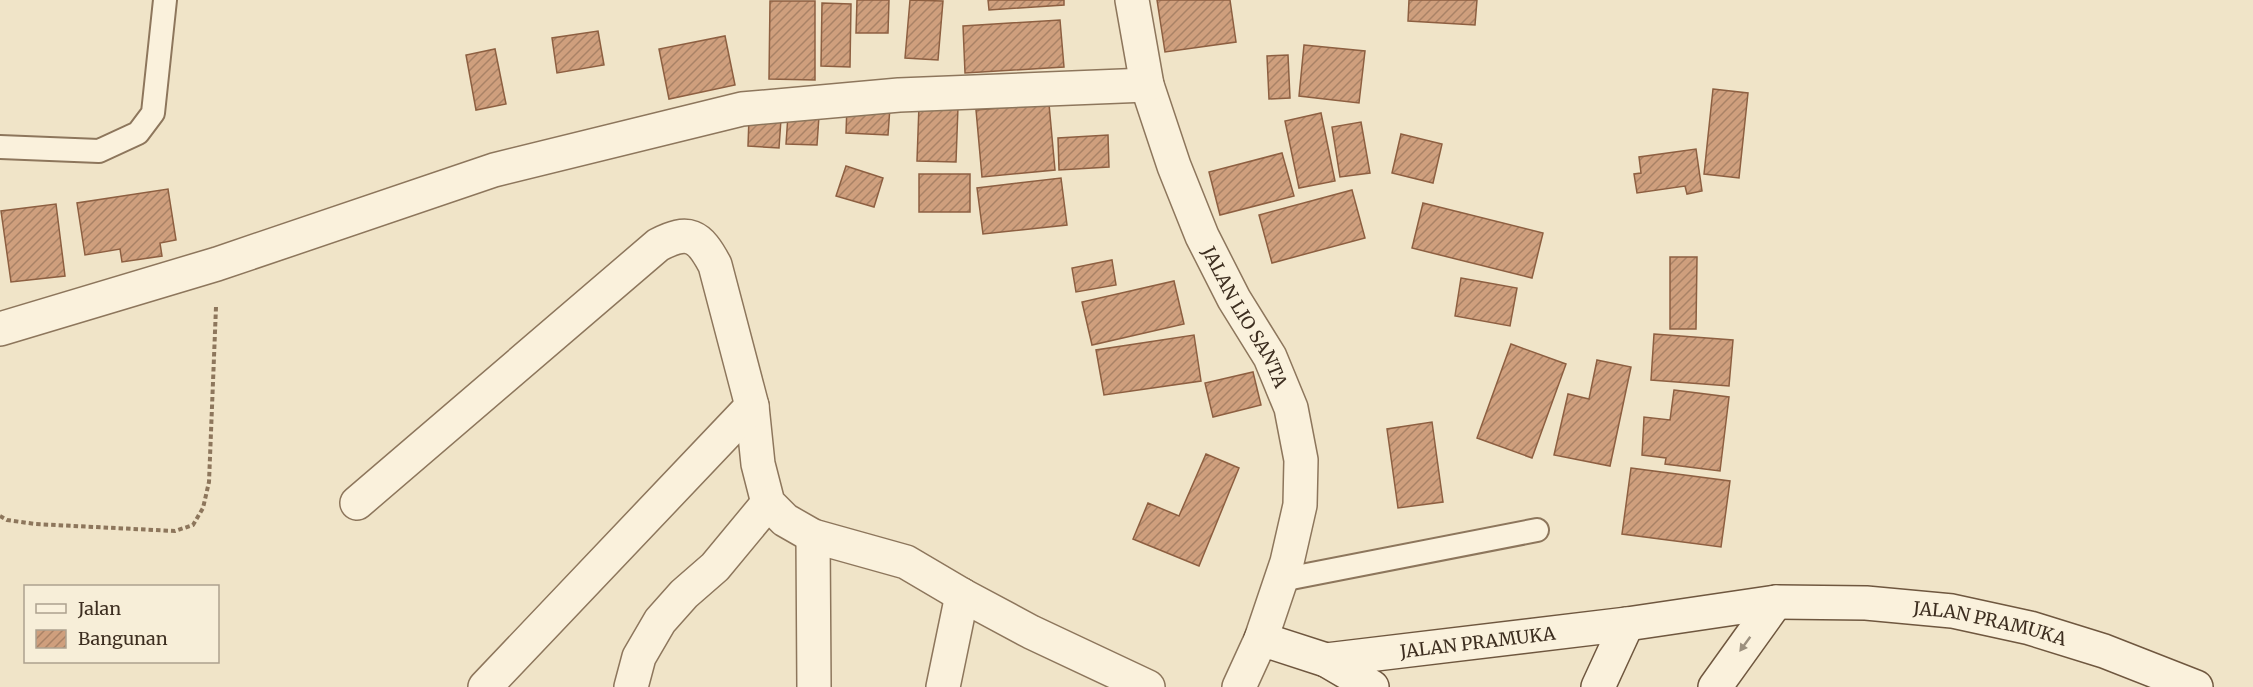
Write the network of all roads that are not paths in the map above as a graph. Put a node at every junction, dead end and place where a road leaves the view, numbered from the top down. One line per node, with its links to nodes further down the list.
1 (165, 0): 4 (lane)
2 (1132, 0): 3 (street, JALAN LIO SANTA)
3 (1147, 85): 5 (street); 11 (street, JALAN LIO SANTA)
4 (0, 147)
5 (0, 329)
6 (752, 406): 7 (street); 8 (street); 17 (street)
7 (357, 503)
8 (768, 503): 10 (street); 18 (street)
9 (1537, 531): 11 (lane)
10 (813, 536): 12 (street); 19 (street)
11 (1281, 580): 15 (street, JALAN LIO SANTA)
12 (962, 595): 20 (street); 21 (street)
13 (1776, 602): 14 (street, JALAN PRAMUKA); 25 (street, one-way to 25); 26 (street, JALAN PRAMUKA)
14 (1627, 624): 16 (street, JALAN PRAMUKA); 24 (street)
15 (1261, 639): 16 (street, JALAN PRAMUKA); 22 (street, JALAN LIO SANTA)
16 (1326, 660): 23 (street, JALAN PRAMUKA)
17 (485, 687)
18 (631, 687)
19 (814, 687)
20 (943, 687)
21 (1148, 687)
22 (1239, 687)
23 (1372, 687)
24 (1598, 687)
25 (1715, 687)
26 (2196, 687)

